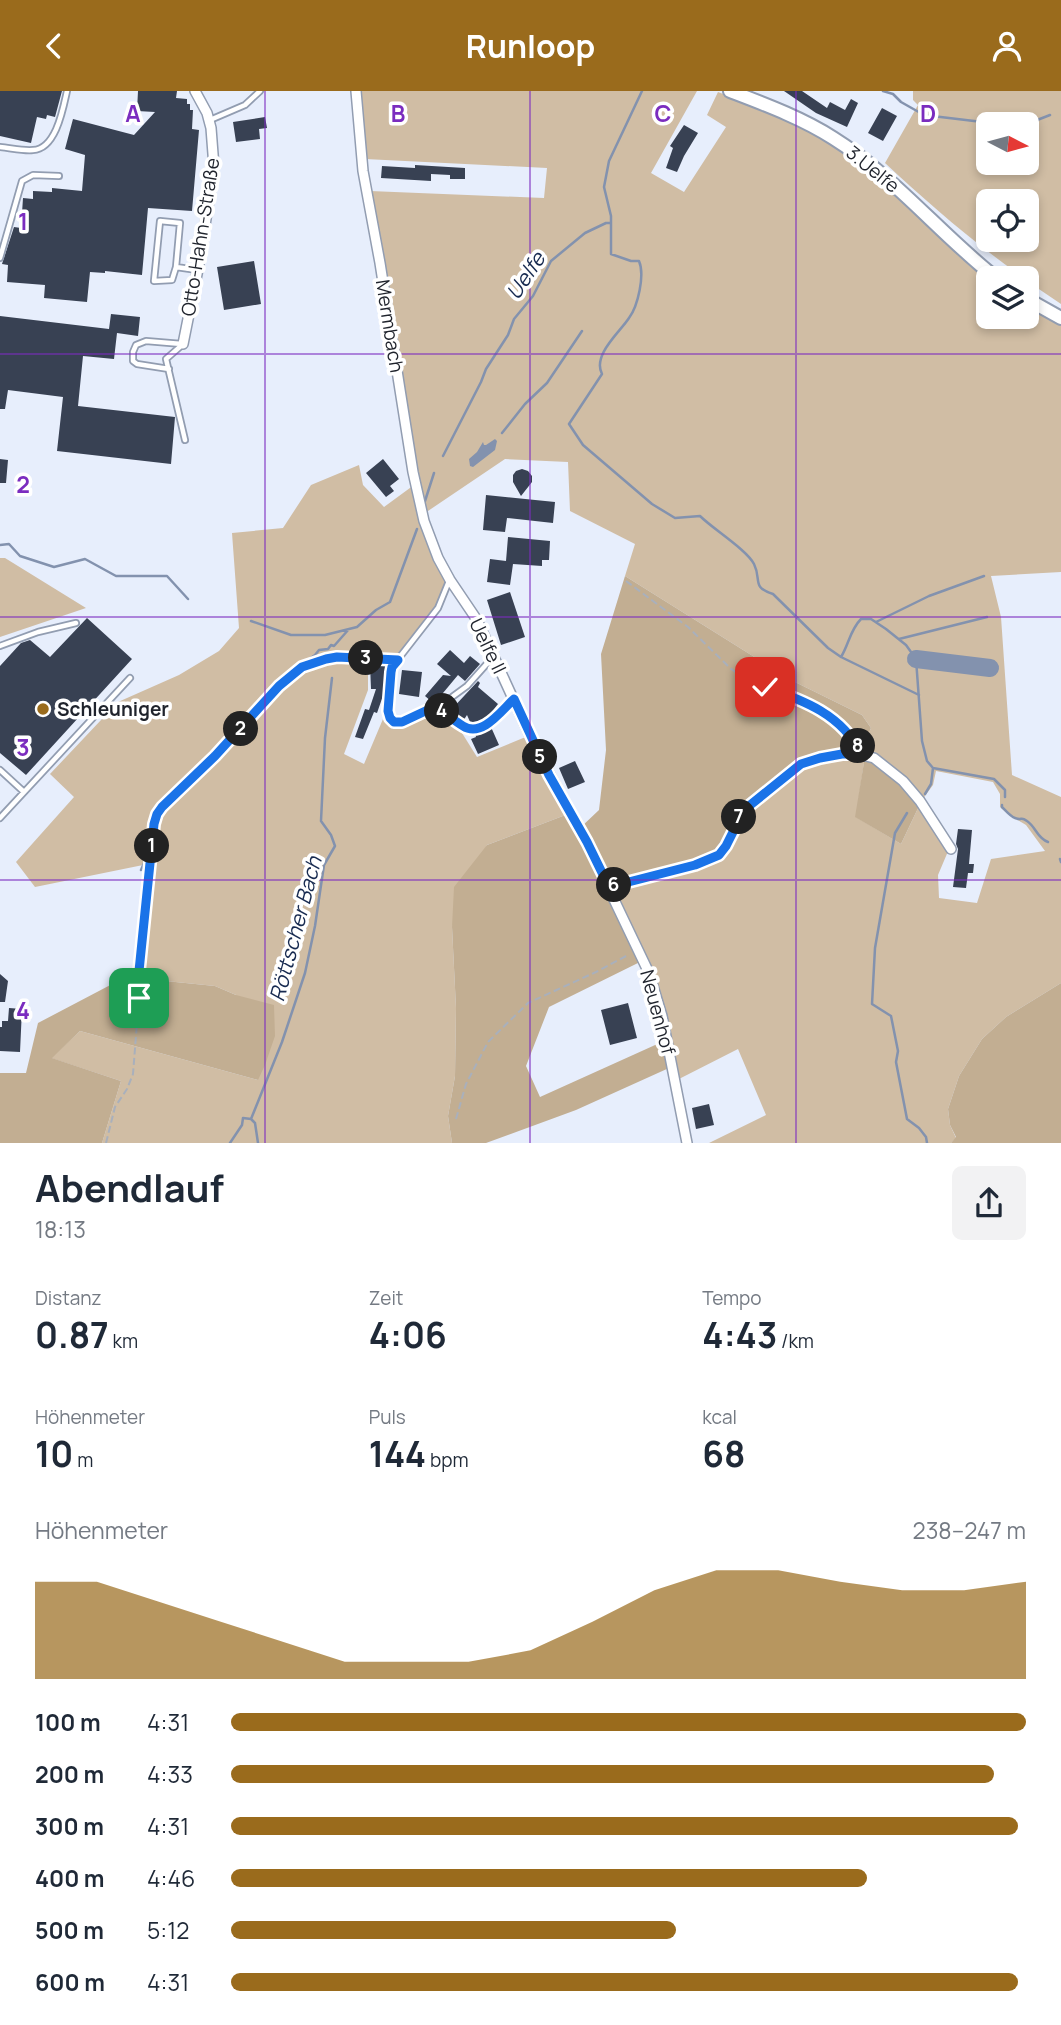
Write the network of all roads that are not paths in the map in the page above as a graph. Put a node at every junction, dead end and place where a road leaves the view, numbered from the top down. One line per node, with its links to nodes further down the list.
1 (67, 91): 7 (lane)
2 (195, 91): 6 (street, Otto-Hahn-Straße)
3 (260, 91): 6 (lane)
4 (356, 91): 18 (street, Mermbach)
5 (730, 91): 10 (street, 3.Uelfe)
6 (209, 120): 12 (street, Otto-Hahn-Straße)
7 (0, 147)
8 (59, 176): 9 (lane)
9 (0, 258)
10 (981, 266)
11 (176, 267): 11 (lane); 12 (lane)
12 (198, 270): 15 (street, Otto-Hahn-Straße)
13 (1039, 306): 14 (street)
14 (1061, 319)
15 (183, 344): 16 (lane); 16 (lane)
16 (169, 369): 17 (lane)
17 (186, 440)
18 (438, 558): 19 (street, Uelfe II)
19 (450, 580): 22 (street, Uelfe II); 25 (lane)
20 (76, 623): 21 (lane)
21 (0, 646)
22 (494, 657): 24 (street, Uelfe II); 25 (lane)
23 (130, 678): 27 (lane)
24 (514, 699): 25 (lane); 30 (street, Uelfe II)
25 (434, 707)
26 (0, 771): 27 (lane)
27 (23, 792): 28 (lane)
28 (0, 818)
29 (951, 849): 30 (street)
30 (609, 887): 31 (street, Neuenhof)
31 (687, 1143)

